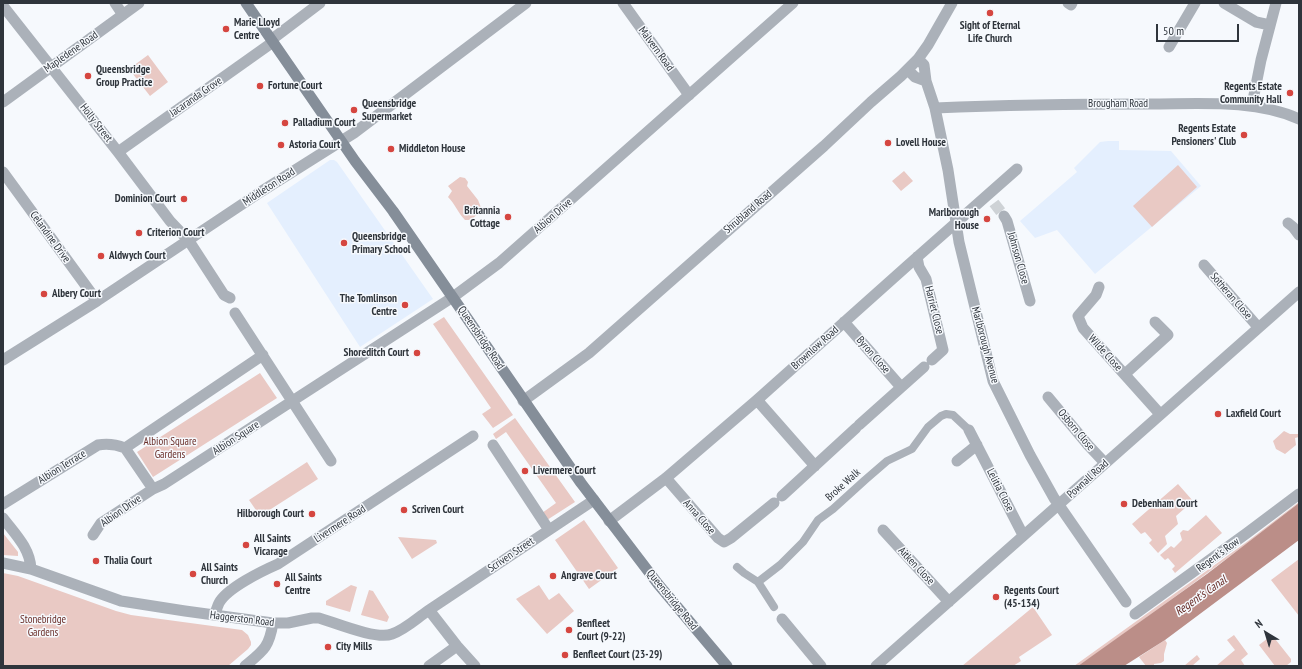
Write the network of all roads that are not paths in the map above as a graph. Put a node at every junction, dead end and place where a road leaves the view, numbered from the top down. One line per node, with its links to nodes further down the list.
1 (115, 3): 15 (street)
2 (139, 3): 15 (street, Mapledene Road)
3 (246, 3): 17 (main road, Queensbridge Road)
4 (320, 3): 17 (street, Jacaranda Grove)
5 (526, 3): 28 (street, Middleton Road)
6 (623, 3): 23 (street, Malvern Road)
7 (793, 3): 23 (street, Albion Drive)
8 (952, 3): 19 (street, Shrubland Road)
9 (1068, 3): 10 (street)
10 (1072, 3)
11 (1195, 3): 18 (street)
12 (1224, 3): 16 (street)
13 (1276, 3): 16 (street)
14 (3, 6): 20 (street, Holly Street)
15 (123, 15): 20 (street, Mapledene Road)
16 (1270, 25): 25 (street)
17 (272, 41): 28 (main road, Queensbridge Road); 29 (street, Jacaranda Grove)
18 (1169, 47)
19 (918, 59): 21 (street, Shrubland Road); 22 (street, Marlborough Avenue)
20 (51, 66): 24 (street, Mapledene Road); 29 (street, Holly Street)
21 (908, 70): 22 (street); 55 (street, Shrubland Road)
22 (926, 80): 26 (street, Marlborough Avenue)
23 (689, 95): 42 (street, Albion Drive)
24 (3, 102)
25 (1252, 105): 26 (street, Brougham Road); 27 (street, Brougham Road)
26 (934, 108): 33 (street, Marlborough Avenue)
27 (1299, 119)
28 (342, 141): 36 (street, Middleton Road); 42 (main road, Queensbridge Road)
29 (118, 152): 36 (street, Holly Street)
30 (1017, 170): 33 (street, Brownlow Road)
31 (3, 172): 43 (street, Celandine Drive)
32 (1004, 216): 44 (street, Johnson Close)
33 (957, 223): 37 (street, Brownlow Road); 73 (street, Marlborough Avenue)
34 (1288, 223): 35 (street)
35 (1299, 235)
36 (189, 241): 41 (street); 43 (street, Middleton Road)
37 (917, 257): 46 (street, Brownlow Road); 52 (street, Harriet Close)
38 (1204, 265): 48 (street, Sotheran Close)
39 (1099, 287): 51 (street, Wilde Close)
40 (1299, 292): 48 (street, Pownall Road)
41 (230, 298)
42 (453, 298): 55 (main road, Queensbridge Road); 56 (street, Albion Drive)
43 (97, 301): 50 (street, Middleton Road)
44 (1030, 301)
45 (236, 313): 49 (street)
46 (844, 322): 52 (street, Byron Close); 54 (street, Brownlow Road)
47 (1155, 322): 51 (street)
48 (1258, 327): 57 (street, Pownall Road)
49 (263, 355): 56 (street); 62 (street)
50 (3, 360)
51 (1124, 374): 57 (street, Wilde Close)
52 (901, 387): 66 (street, Harriet Close)
53 (1048, 397): 65 (street, Osborn Close)
54 (757, 400): 66 (street); 67 (street, Brownlow Road)
55 (523, 401): 71 (main road, Queensbridge Road)
56 (292, 402): 63 (street); 68 (street, Albion Square)
57 (1160, 414): 65 (street, Pownall Road)
58 (969, 430): 61 (street, Lelitia Close); 83 (street, Broke Walk)
59 (473, 436): 89 (street, Livermere Road)
60 (493, 445): 76 (street)
61 (977, 445): 64 (street); 79 (street, Lelitia Close)
62 (125, 448): 68 (street); 72 (street, Albion Terrace)
63 (331, 461)
64 (957, 461)
65 (1105, 463): 73 (street, Pownall Road)
66 (815, 466): 70 (street, Harriet Close)
67 (666, 478): 70 (street, Anna Close); 75 (street, Brownlow Road)
68 (153, 489): 78 (street, Albion Drive)
69 (1299, 494): 88 (street, Regent's Row)
70 (778, 499)
71 (594, 500): 75 (main road, Queensbridge Road); 76 (street, Scriven Street)
72 (3, 504)
73 (1059, 505): 79 (street, Pownall Road); 85 (street, Marlborough Avenue)
74 (3, 518): 82 (street)
75 (609, 521): 96 (main road, Queensbridge Road)
76 (549, 530): 87 (street, Scriven Street)
77 (883, 530): 84 (street, Aitken Close)
78 (93, 535)
79 (1023, 535): 84 (street, Pownall Road)
80 (3, 563): 82 (street, Haggerston Road)
81 (737, 567): 83 (street)
82 (30, 569): 89 (street, Haggerston Road)
83 (758, 582): 86 (street)
84 (950, 602): 98 (street, Pownall Road)
85 (1126, 602)
86 (774, 607)
87 (429, 610): 91 (street, Haggerston Road); 92 (street)
88 (1135, 614)
89 (214, 615): 91 (street, Haggerston Road)
90 (782, 619): 97 (street)
91 (273, 623): 93 (street)
92 (457, 646): 94 (street); 95 (street)
93 (246, 666)
94 (429, 666)
95 (475, 666)
96 (727, 666)
97 (821, 666)
98 (876, 666)

